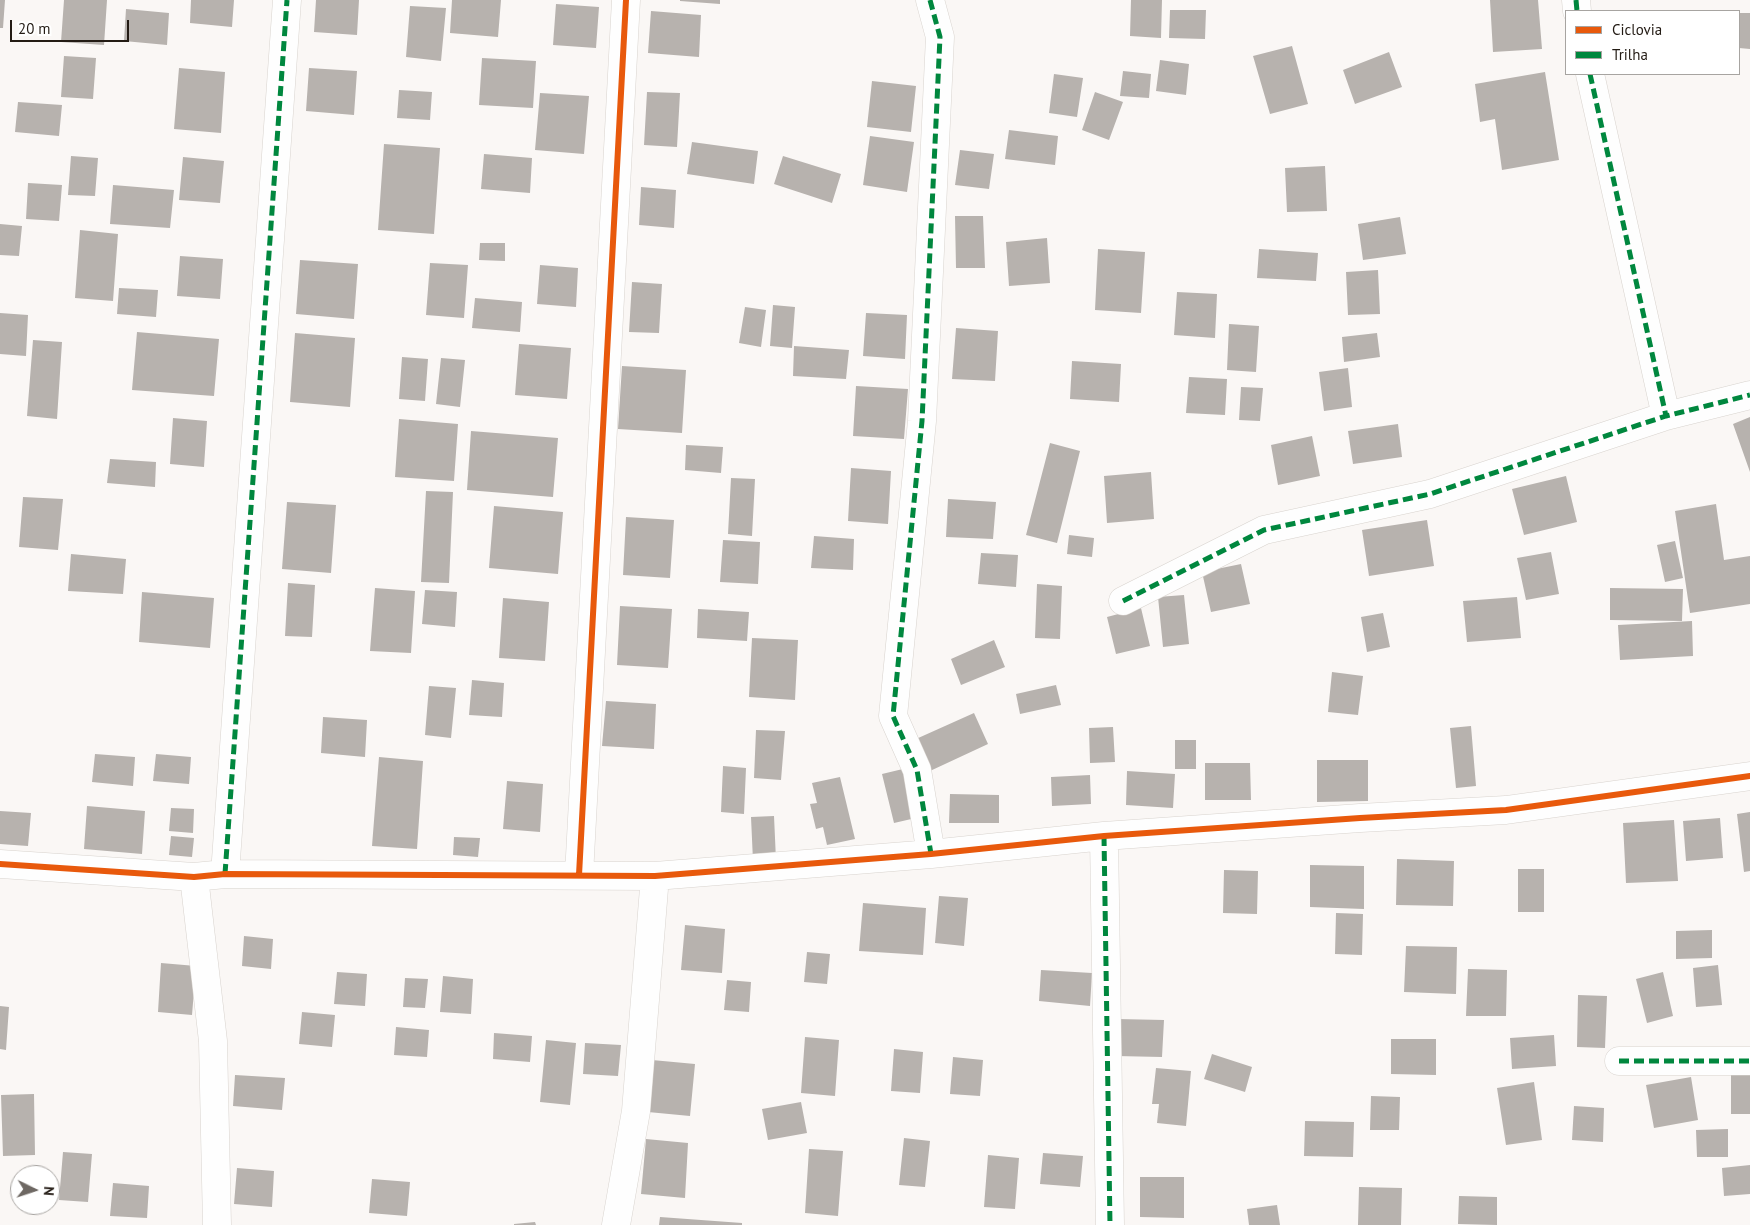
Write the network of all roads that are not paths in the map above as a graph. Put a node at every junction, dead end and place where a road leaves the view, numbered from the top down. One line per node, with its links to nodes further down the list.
1 (287, 0): 12 (street)
2 (626, 0): 13 (street)
3 (930, 0): 10 (street)
4 (1590, 75): 6 (street)
5 (1750, 395): 6 (street)
6 (1666, 416): 7 (street)
7 (1123, 601)
8 (1750, 776): 9 (street)
9 (1104, 836): 10 (street); 20 (street)
10 (931, 854): 14 (street)
11 (0, 864): 15 (street)
12 (225, 874): 13 (street); 15 (street)
13 (579, 874): 14 (street)
14 (655, 876): 19 (street)
15 (194, 877): 18 (street)
16 (1619, 1061): 17 (street)
17 (1750, 1061)
18 (217, 1225)
19 (616, 1225)
20 (1110, 1225)

